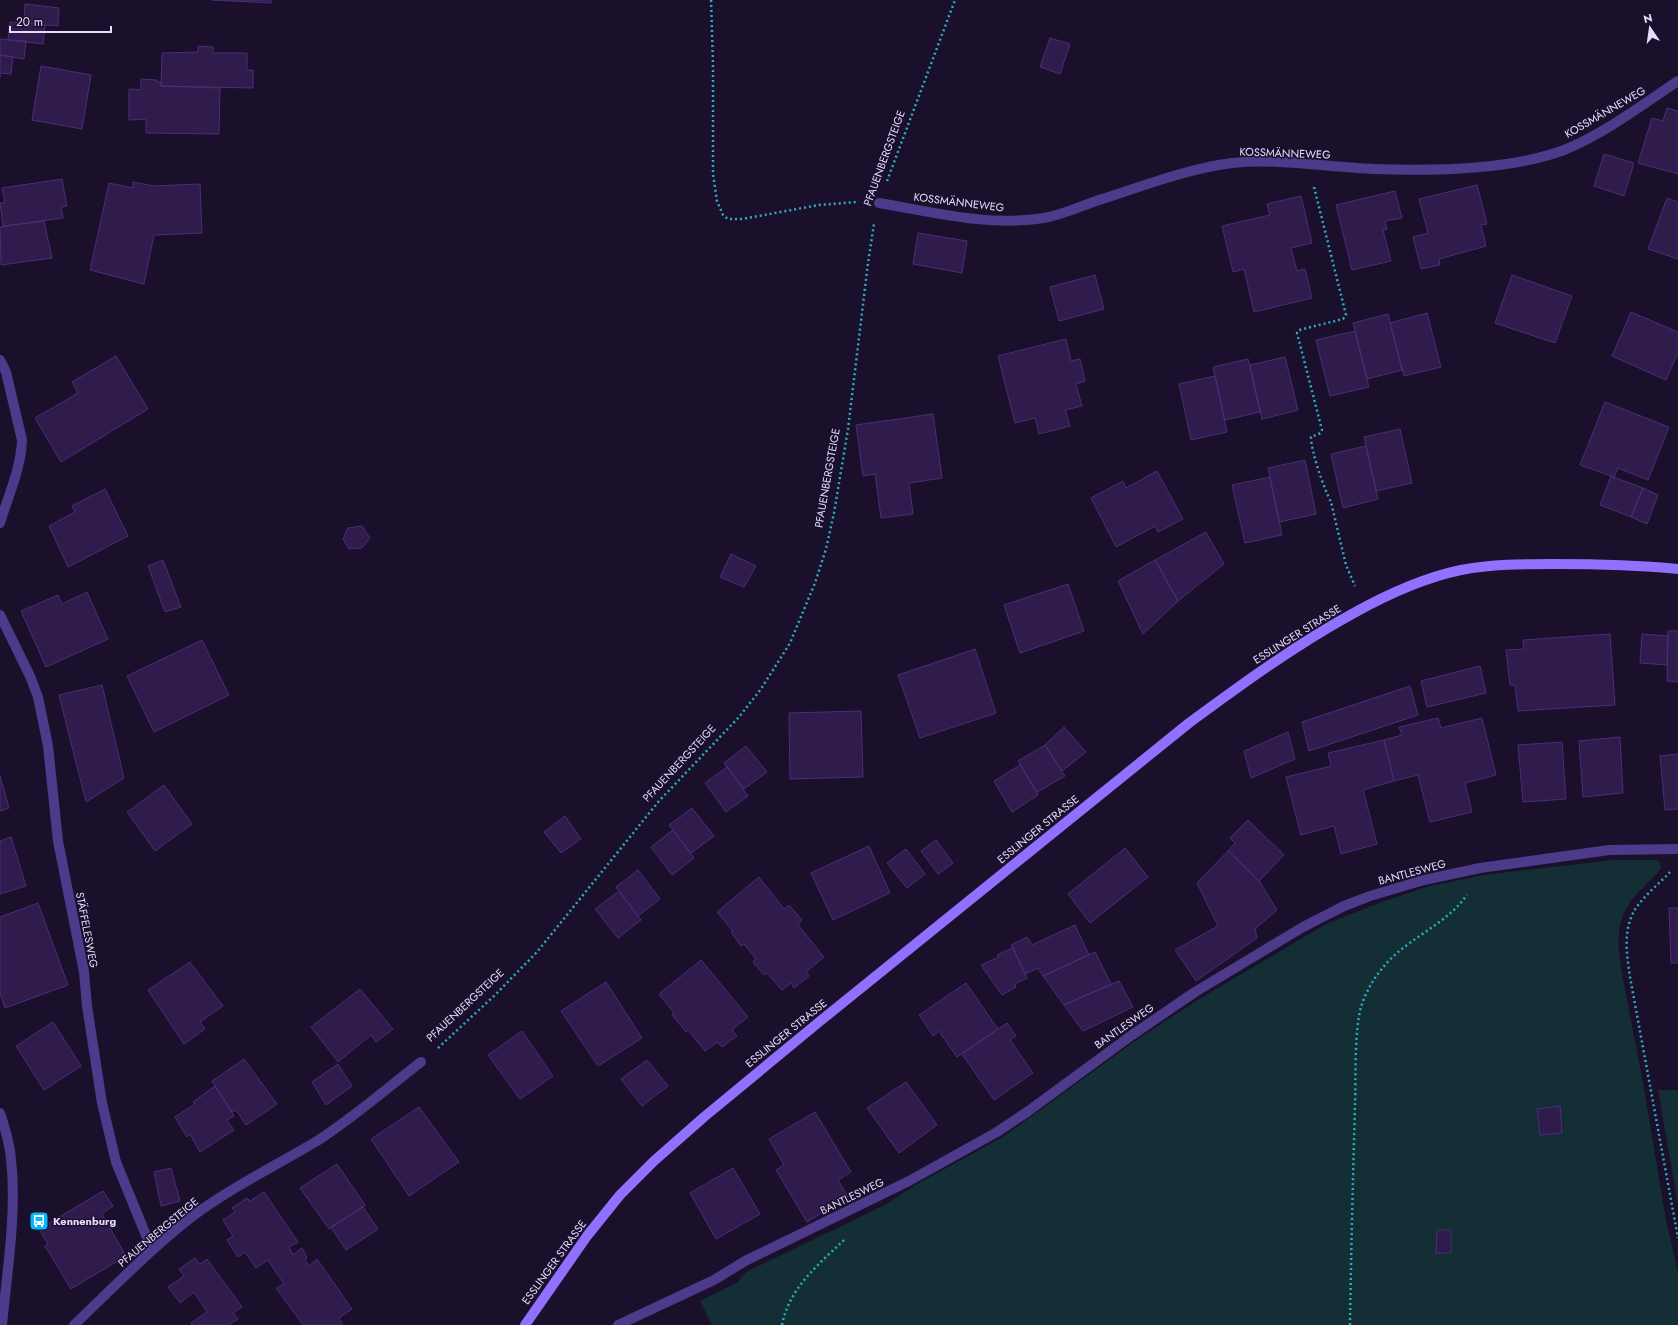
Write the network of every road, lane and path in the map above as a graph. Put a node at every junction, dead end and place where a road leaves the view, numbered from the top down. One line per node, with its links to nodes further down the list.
1 (711, 0): 5 (path)
2 (955, 0): 5 (path, PFAUENBERGSTEIGE)
3 (1678, 81): 4 (street, KOSSMÄNNEWEG)
4 (1309, 165): 5 (street, KOSSMÄNNEWEG); 9 (path)
5 (879, 203): 14 (path, PFAUENBERGSTEIGE)
6 (0, 360): 7 (street)
7 (0, 523)
8 (1678, 569): 9 (street, ESSLINGER STRASSE)
9 (1364, 608): 21 (street, ESSLINGER STRASSE)
10 (0, 615): 18 (street, STÄFFELESWEG)
11 (1678, 849): 12 (street, BANTLESWEG)
12 (1480, 868): 22 (street, BANTLESWEG); 24 (path)
13 (1673, 868): 17 (path)
14 (421, 1062): 18 (street, PFAUENBERGSTEIGE)
15 (0, 1113): 19 (street)
16 (849, 1235): 23 (path)
17 (1678, 1238)
18 (152, 1250): 20 (street, PFAUENBERGSTEIGE)
19 (2, 1325)
20 (74, 1325)
21 (525, 1325)
22 (618, 1325)
23 (782, 1325)
24 (1350, 1325)

